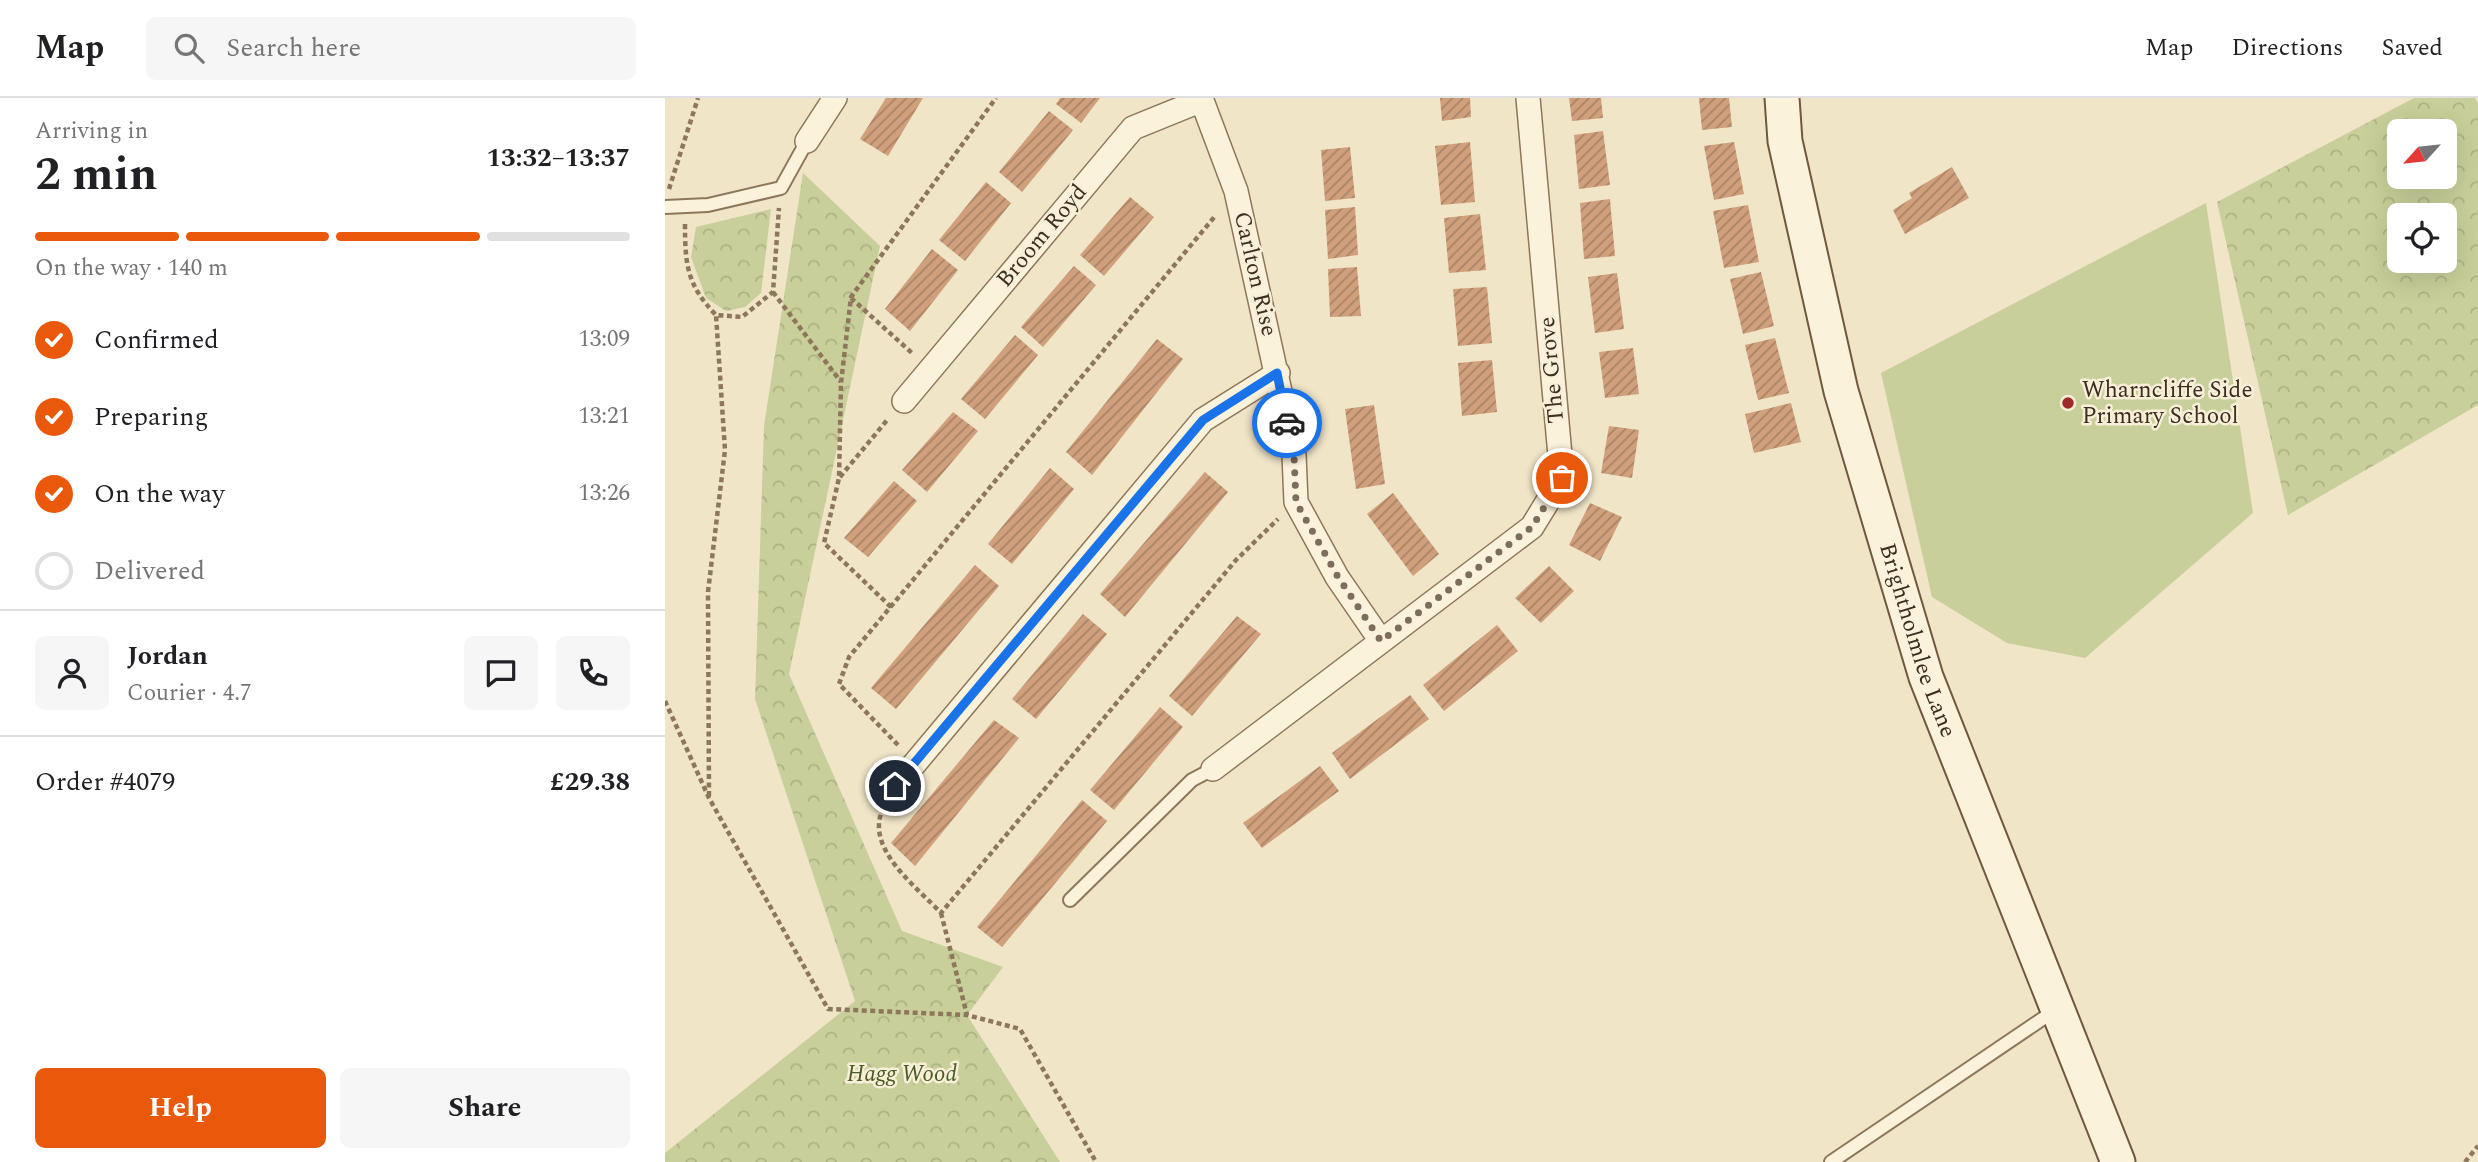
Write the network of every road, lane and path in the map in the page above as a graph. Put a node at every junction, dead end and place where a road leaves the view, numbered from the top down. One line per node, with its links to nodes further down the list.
1 (698, 98): 10 (path)
2 (835, 98): 7 (street)
3 (996, 98): 14 (path)
4 (1528, 98): 23 (street, The Grove)
5 (1782, 98): 31 (street, Brightholmlee Lane)
6 (1202, 99): 9 (street, Carlton Rise); 16 (street, Broom Royd)
7 (807, 141): 8 (lane)
8 (781, 188): 11 (lane); 13 (path)
9 (1236, 191): 17 (street, Carlton Rise); 22 (path)
10 (665, 199)
11 (685, 206): 12 (lane); 15 (path)
12 (665, 207)
13 (773, 292): 15 (path); 18 (path)
14 (851, 297): 16 (path); 18 (path)
15 (716, 315): 28 (path)
16 (930, 369): 19 (street, Broom Royd)
17 (1277, 373): 21 (street, Carlton Rise); 25 (street)
18 (841, 383): 20 (path)
19 (904, 401): 20 (path)
20 (839, 478): 22 (path)
21 (1296, 502): 23 (street, Carlton Rise); 30 (path)
22 (891, 607): 25 (path)
23 (1381, 641): 26 (street, The Grove)
24 (665, 701): 28 (path)
25 (915, 763): 27 (street)
26 (1213, 769): 29 (lane)
27 (895, 786): 30 (path)
28 (709, 798): 32 (path)
29 (1070, 900)
30 (941, 913): 32 (path)
31 (2057, 1008): 35 (lane); 36 (street, Brightholmlee Lane)
32 (967, 1015): 34 (path)
33 (2478, 1146): 37 (path)
34 (1096, 1162)
35 (1831, 1162)
36 (2118, 1162)
37 (2465, 1162)

